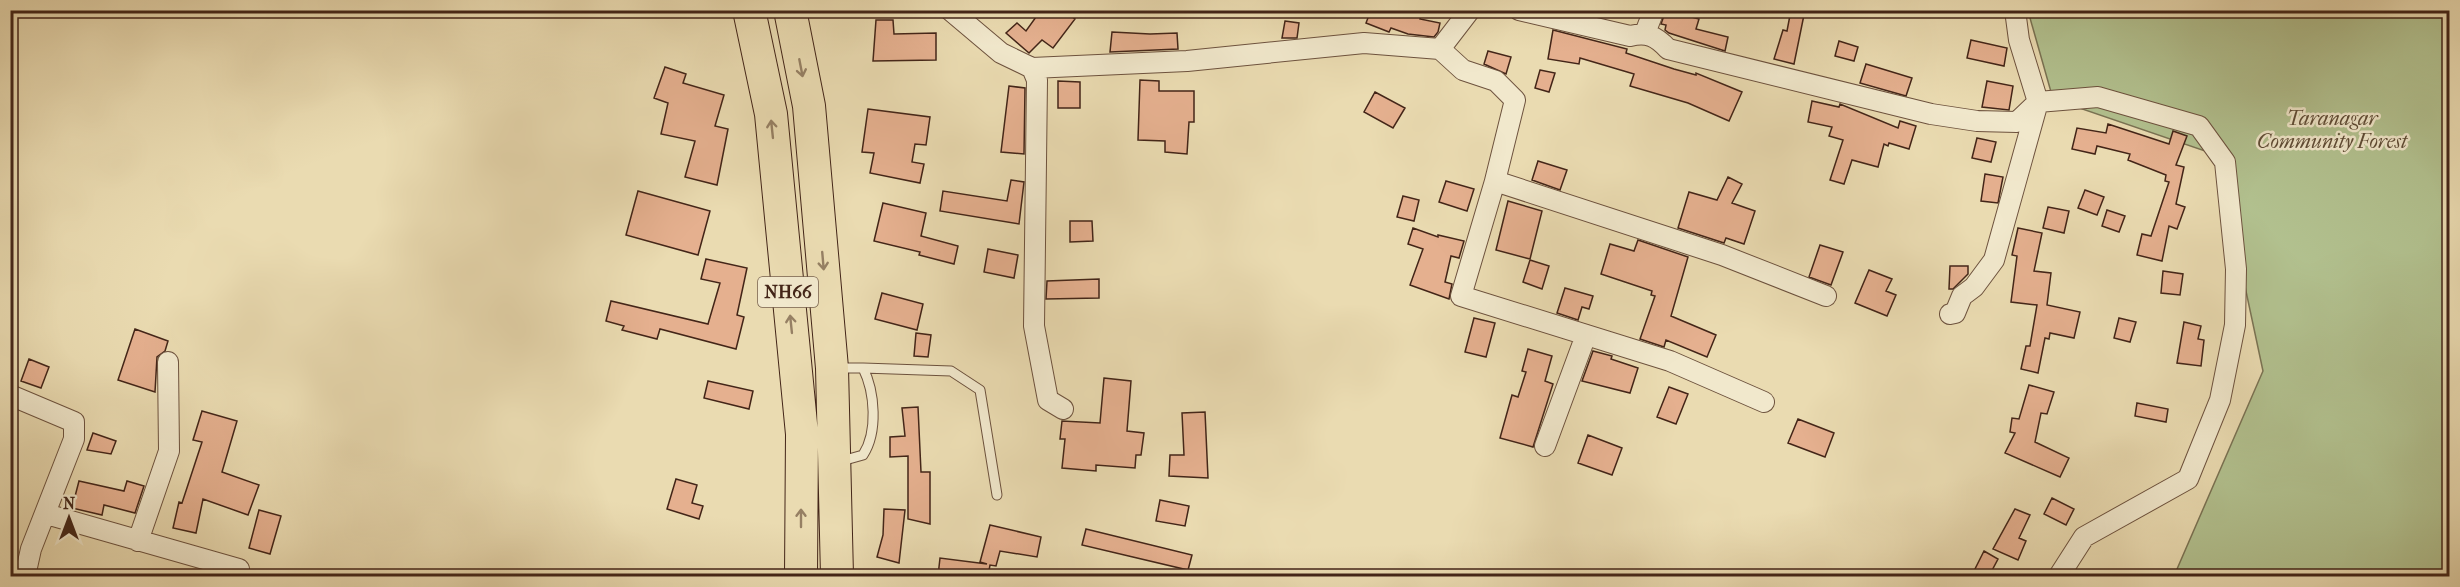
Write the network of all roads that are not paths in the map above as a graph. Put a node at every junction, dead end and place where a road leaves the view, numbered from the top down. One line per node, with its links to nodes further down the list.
1 (749, 10): 29 (highway, NH66, one-way to 1)
2 (790, 10): 17 (highway, NH66, one-way to 17)
3 (950, 10): 10 (street)
4 (1470, 10): 9 (street)
5 (1519, 10): 8 (street)
6 (1654, 10): 8 (street)
7 (2015, 10): 11 (street)
8 (1645, 33): 11 (street)
9 (1440, 49): 10 (street); 12 (street)
10 (1032, 68): 21 (street)
11 (2038, 102): 14 (street); 31 (street)
12 (1495, 181): 13 (street); 15 (street)
13 (1826, 296)
14 (1950, 314)
15 (1586, 335): 20 (street); 22 (street)
16 (168, 362): 26 (street)
17 (832, 368): 18 (lane); 23 (highway, NH66)
18 (864, 368): 23 (lane); 24 (lane)
19 (10, 395): 25 (street)
20 (1764, 402)
21 (1063, 409)
22 (1545, 446)
23 (834, 464): 30 (highway, NH66)
24 (997, 495)
25 (46, 514): 26 (street); 28 (street)
26 (138, 541): 27 (street)
27 (238, 570)
28 (25, 576)
29 (801, 576)
30 (837, 576)
31 (2059, 576)

